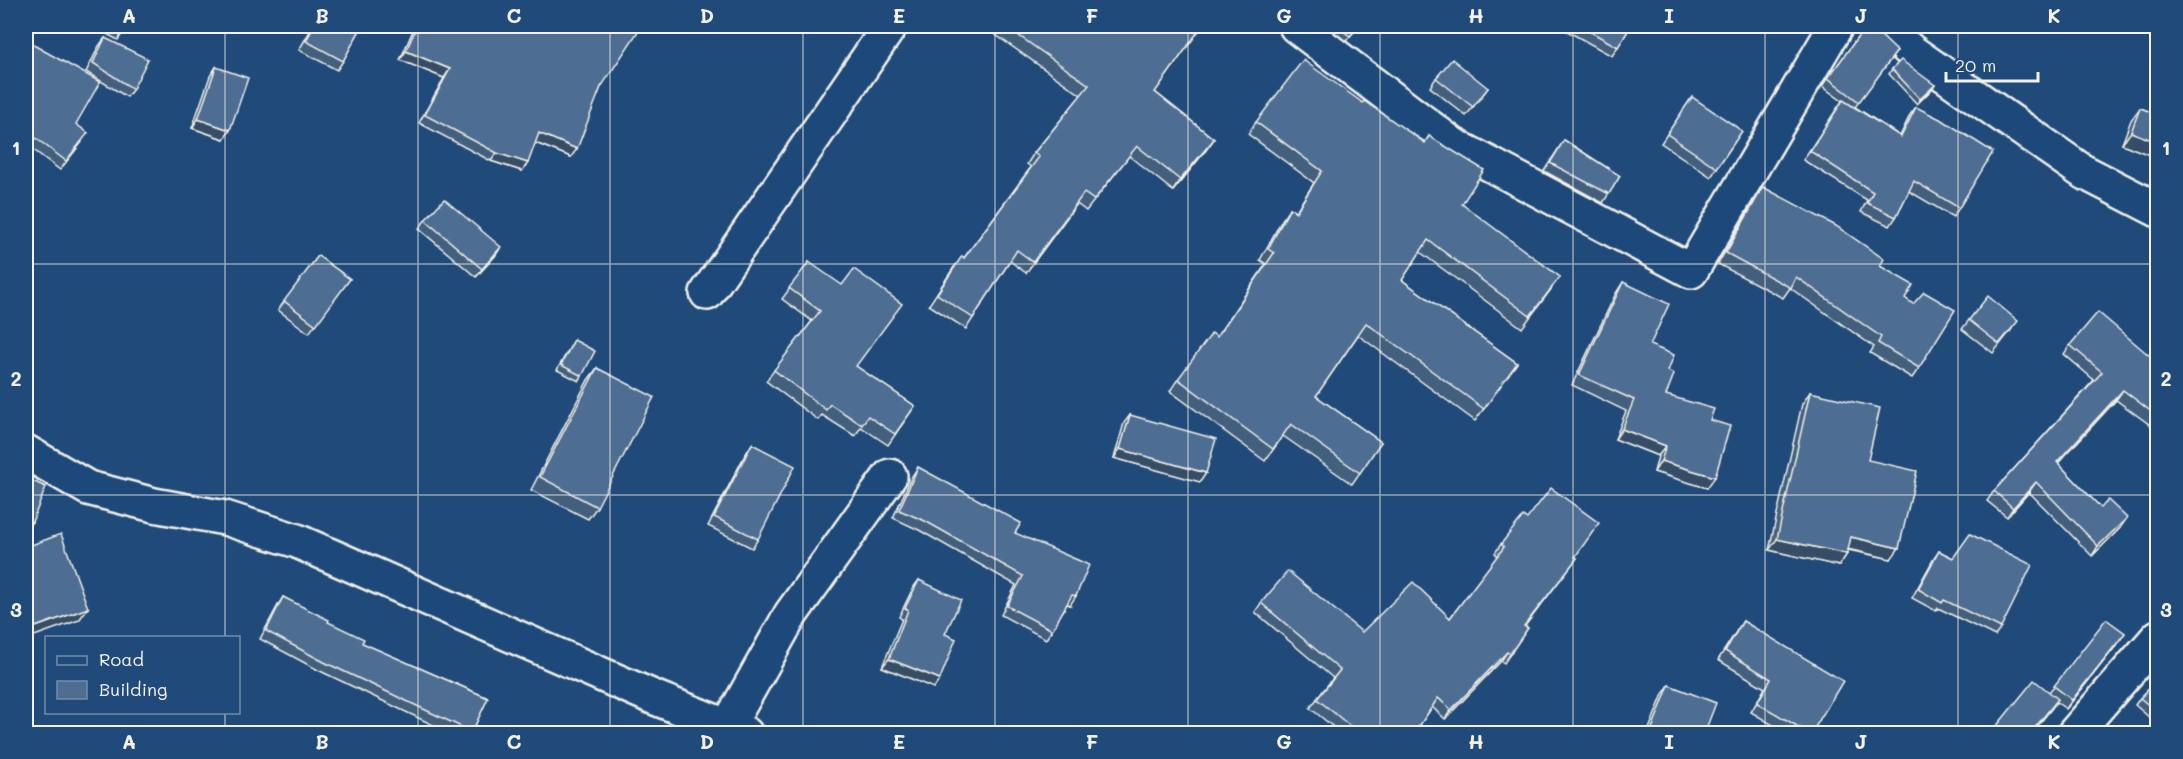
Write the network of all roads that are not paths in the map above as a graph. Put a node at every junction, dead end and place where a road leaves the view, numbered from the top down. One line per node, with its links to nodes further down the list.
1 (1296, 26): 2 (street)
2 (1836, 26)
3 (1882, 26): 5 (street)
4 (882, 28): 6 (street)
5 (2157, 210)
6 (707, 292)
7 (26, 452): 10 (street)
8 (891, 476): 10 (street)
9 (2157, 637): 11 (street)
10 (737, 730)
11 (2074, 734)

